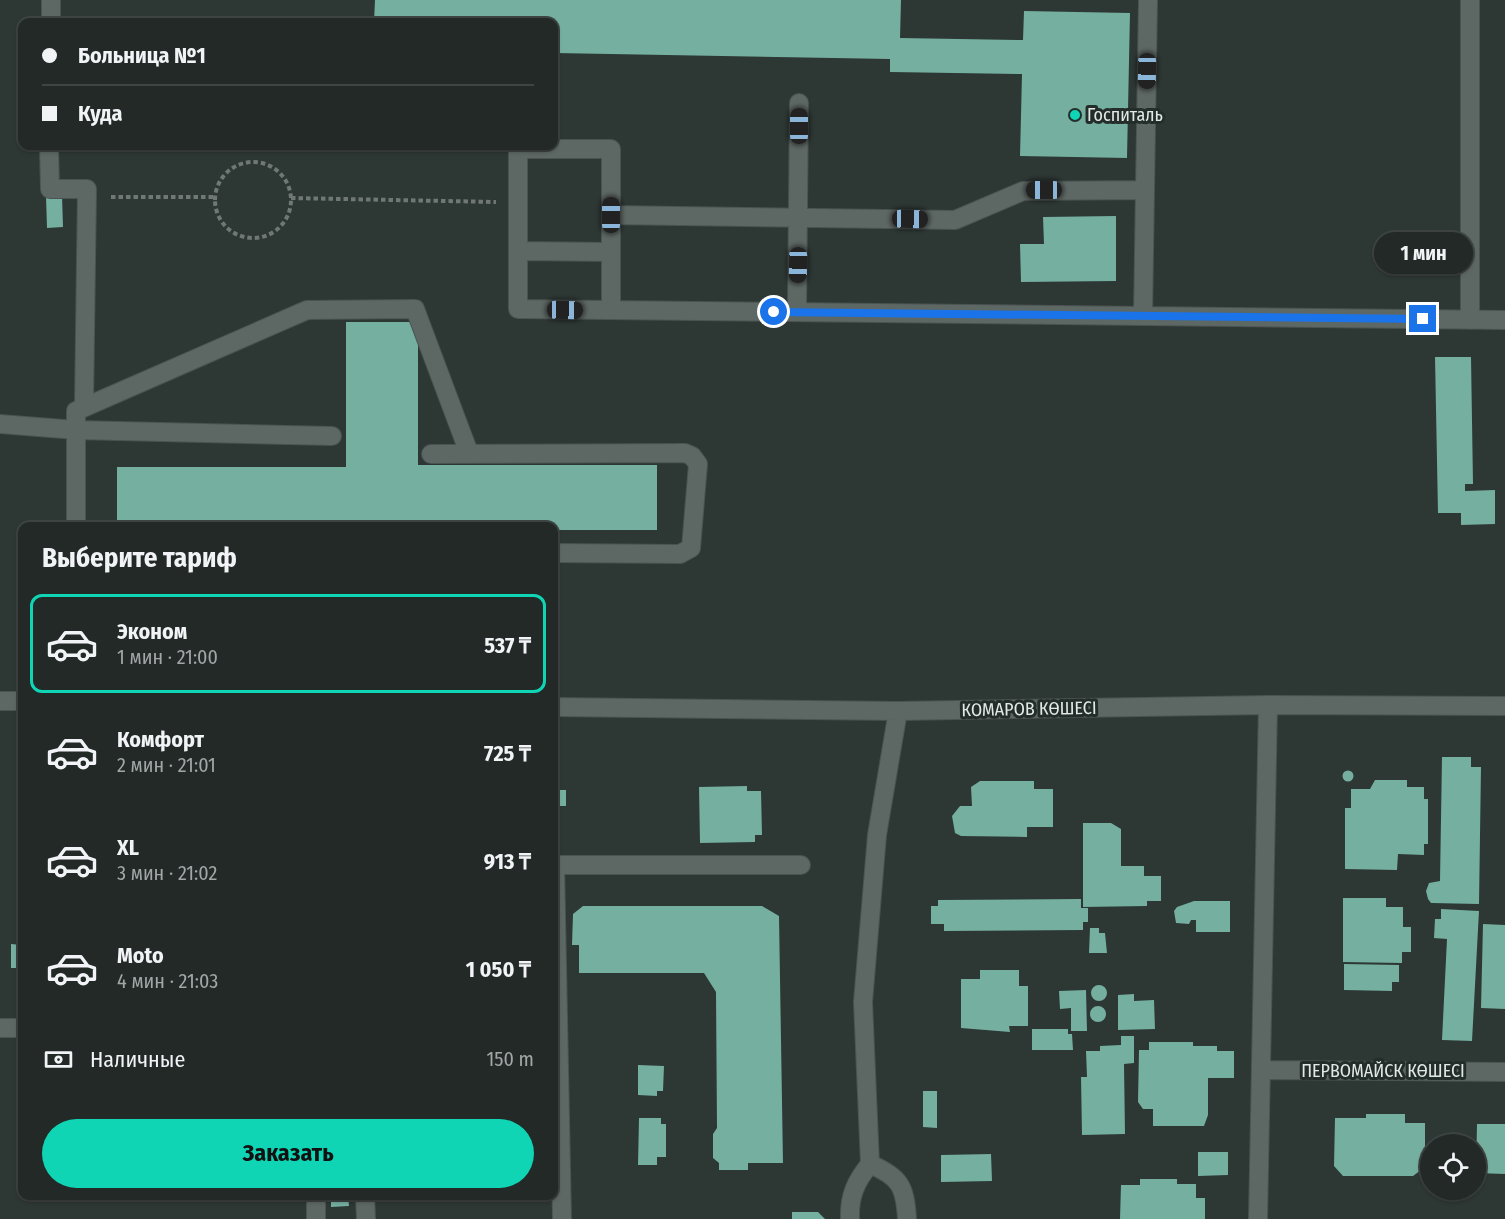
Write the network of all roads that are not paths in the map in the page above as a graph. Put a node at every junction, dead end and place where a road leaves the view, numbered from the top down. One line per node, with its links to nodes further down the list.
1 (51, 0): 4 (street)
2 (1148, 0): 9 (street)
3 (1470, 0): 17 (street)
4 (51, 18)
5 (799, 103): 11 (street)
6 (558, 149): 10 (street)
7 (49, 150): 19 (street)
8 (518, 150): 12 (street)
9 (1145, 190): 11 (street); 16 (street)
10 (611, 215): 11 (street); 13 (street)
11 (798, 217): 15 (street)
12 (518, 251): 13 (street); 14 (street)
13 (611, 252): 14 (street)
14 (611, 310): 15 (street)
15 (797, 312): 16 (street)
16 (1143, 316): 17 (street)
17 (1470, 320): 18 (street)
18 (1505, 320)
19 (84, 406): 21 (street); 23 (street)
20 (0, 424): 21 (street)
21 (76, 430): 22 (street); 25 (street)
22 (332, 436)
23 (469, 453): 24 (street); 26 (street)
24 (431, 454)
25 (76, 522)
26 (558, 553)
27 (0, 701): 28 (street)
28 (18, 701)
29 (1268, 705): 30 (street, КОМАРОВ КӨШЕСІ); 32 (street, КОМАРОВ КӨШЕСІ); 38 (street)
30 (1505, 706)
31 (558, 707): 32 (street, КОМАРОВ КӨШЕСІ)
32 (898, 711): 40 (street)
33 (558, 865): 34 (street)
34 (801, 865)
35 (0, 1028): 36 (street)
36 (18, 1028)
37 (558, 1042): 45 (street)
38 (1261, 1070): 39 (street, ПЕРВОМАЙСК КӨШЕСІ); 48 (street)
39 (1505, 1072)
40 (870, 1164): 46 (street); 47 (street)
41 (316, 1200): 43 (street)
42 (365, 1200): 44 (street)
43 (316, 1219)
44 (366, 1219)
45 (562, 1219)
46 (850, 1219)
47 (907, 1219)
48 (1258, 1219)

